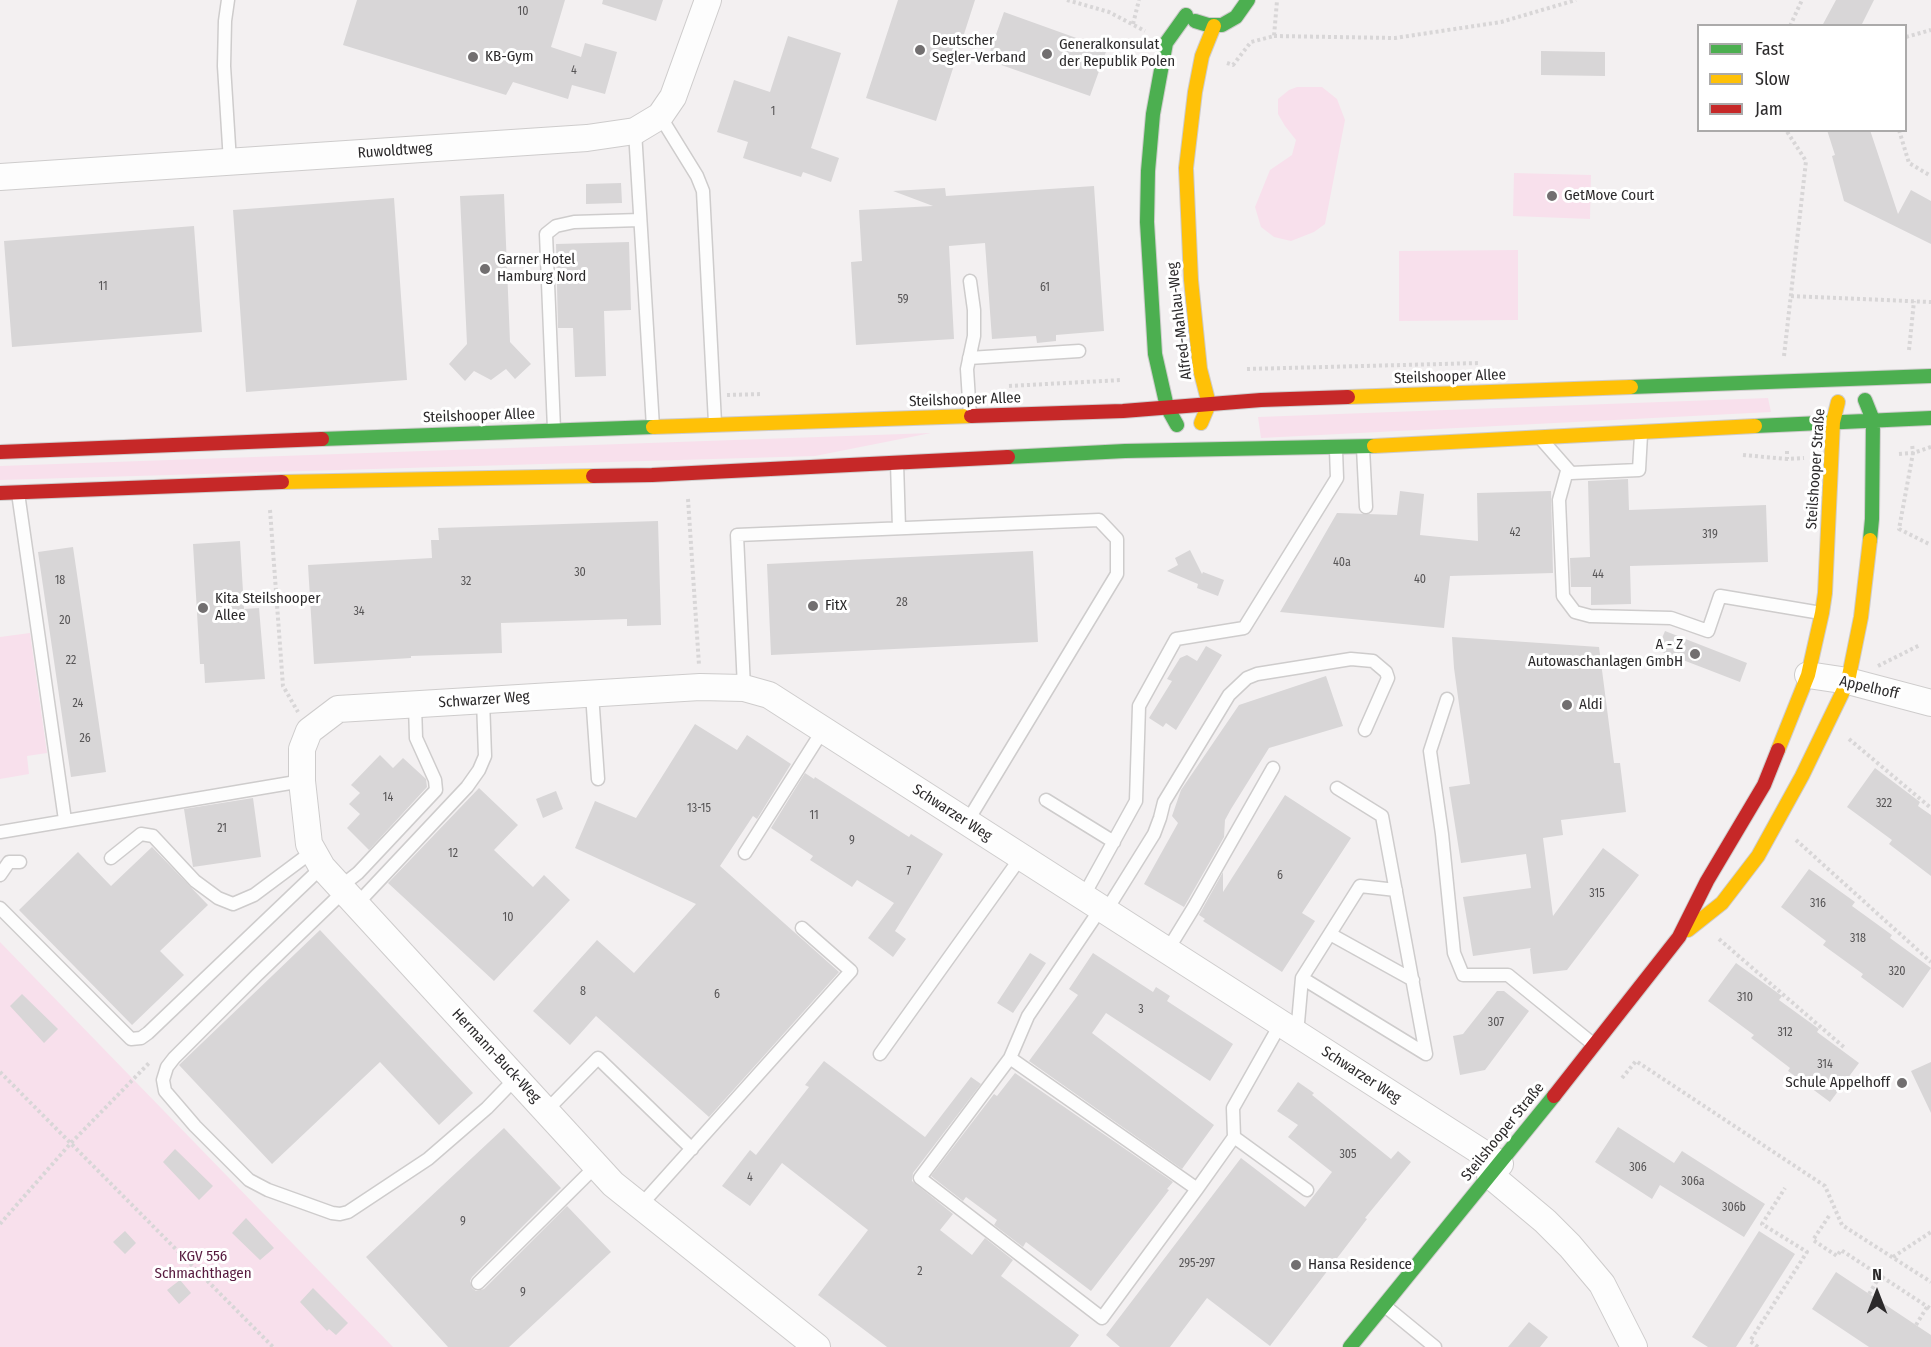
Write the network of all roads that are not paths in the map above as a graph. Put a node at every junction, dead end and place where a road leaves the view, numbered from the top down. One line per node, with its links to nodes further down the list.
1 (228, 0): 7 (lane)
2 (708, 0): 5 (street, Ruwoldtweg)
3 (1248, 0): 4 (main road)
4 (1214, 26): 15 (main road, Alfred-Mahlau-Weg); 16 (main road, Alfred-Mahlau-Weg)
5 (660, 116): 6 (street, Ruwoldtweg); 21 (lane)
6 (635, 131): 7 (street, Ruwoldtweg); 9 (lane)
7 (230, 162): 8 (street, Ruwoldtweg)
8 (0, 177)
9 (640, 220): 22 (lane); 23 (lane)
10 (970, 281): 12 (lane)
11 (1079, 351): 12 (lane)
12 (969, 358): 17 (lane)
13 (1931, 376): 14 (main road, Steilshooper Allee)
14 (1850, 379): 15 (main road, Steilshooper Allee); 19 (main road, Steilshooper Straße); 20 (main road, Steilshooper Straße)
15 (1209, 404): 16 (main road, Steilshooper Allee); 28 (main road)
16 (1167, 407): 17 (main road, Steilshooper Allee); 28 (main road, Alfred-Mahlau-Weg)
17 (970, 417): 21 (main road, Steilshooper Allee)
18 (1931, 418): 19 (main road)
19 (1873, 420): 20 (main road); 38 (main road, Steilshooper Straße)
20 (1833, 422): 24 (main road); 36 (main road, Steilshooper Straße)
21 (715, 424): 22 (main road, Steilshooper Allee)
22 (652, 427): 23 (main road, Steilshooper Allee)
23 (554, 430): 29 (main road, Steilshooper Allee)
24 (1642, 432): 25 (main road); 31 (lane)
25 (1539, 437): 26 (main road); 31 (lane)
26 (1363, 447): 27 (main road); 34 (lane)
27 (1336, 448): 28 (main road); 58 (lane)
28 (1191, 450): 30 (main road)
29 (0, 452)
30 (897, 463): 32 (main road); 35 (lane)
31 (1567, 471): 36 (lane)
32 (18, 492): 33 (main road); 55 (lane)
33 (0, 493)
34 (1366, 507)
35 (899, 528): 39 (lane); 56 (lane)
36 (1822, 613): 37 (main road, Steilshooper Straße)
37 (1808, 675): 38 (street, Appelhoff); 48 (main road, Steilshooper Straße)
38 (1848, 681): 43 (street, Appelhoff); 49 (main road, Steilshooper Straße)
39 (744, 688): 40 (street, Schwarzer Weg); 45 (street, Schwarzer Weg)
40 (592, 693): 42 (street, Schwarzer Weg); 51 (lane)
41 (1447, 699): 78 (lane)
42 (483, 700): 44 (street, Schwarzer Weg); 68 (lane)
43 (1931, 703)
44 (415, 705): 47 (street, Schwarzer Weg); 68 (lane)
45 (823, 730): 56 (street, Schwarzer Weg); 60 (lane)
46 (1365, 730): 69 (lane)
47 (309, 731): 52 (street, Hermann-Buck-Weg)
48 (1784, 738): 49 (lane); 59 (main road, Steilshooper Straße)
49 (1797, 766): 61 (main road, Steilshooper Straße)
50 (1273, 768): 74 (lane)
51 (598, 779)
52 (302, 781): 55 (lane); 64 (street, Hermann-Buck-Weg)
53 (1337, 788): 67 (lane)
54 (1046, 800): 58 (lane)
55 (65, 820): 57 (lane)
56 (967, 822): 62 (street, Schwarzer Weg)
57 (0, 832)
58 (1114, 842): 69 (lane)
59 (1728, 848): 61 (lane); 73 (main road, Steilshooper Straße)
60 (745, 853)
61 (1758, 856): 73 (main road, Steilshooper Straße)
62 (1021, 857): 69 (street, Schwarzer Weg); 79 (lane)
63 (111, 858): 64 (lane)
64 (317, 859): 68 (street, Hermann-Buck-Weg); 70 (lane)
65 (20, 862): 66 (lane)
66 (0, 875)
67 (1396, 890): 72 (lane); 76 (lane)
68 (347, 894): 81 (street, Hermann-Buck-Weg); 81 (lane)
69 (1097, 905): 74 (street, Schwarzer Weg); 80 (lane)
70 (0, 908)
71 (802, 928): 84 (lane)
72 (1330, 934): 75 (lane); 76 (lane)
73 (1679, 937): 78 (main road, Steilshooper Straße)
74 (1167, 951): 77 (street, Schwarzer Weg)
75 (1302, 978): 76 (lane); 77 (lane)
76 (1413, 980)
77 (1289, 1028): 83 (lane); 86 (street, Schwarzer Weg)
78 (1594, 1044): 86 (main road, Steilshooper Straße)
79 (880, 1054)
80 (1010, 1058): 87 (lane); 87 (lane)
81 (516, 1078): 82 (street, Hermann-Buck-Weg)
82 (546, 1111): 84 (lane); 85 (street, Hermann-Buck-Weg)
83 (1234, 1137): 87 (lane); 88 (lane)
84 (692, 1149): 89 (lane)
85 (596, 1166): 89 (street, Hermann-Buck-Weg); 90 (lane)
86 (1495, 1169): 91 (main road, Steilshooper Straße); 95 (street, Schwarzer Weg)
87 (1197, 1189)
88 (1307, 1190)
89 (640, 1206): 92 (street, Hermann-Buck-Weg)
90 (478, 1283)
91 (1384, 1305): 93 (main road, Steilshooper Straße); 94 (lane)
92 (817, 1347)
93 (1350, 1347)
94 (1435, 1347)
95 (1634, 1347)

